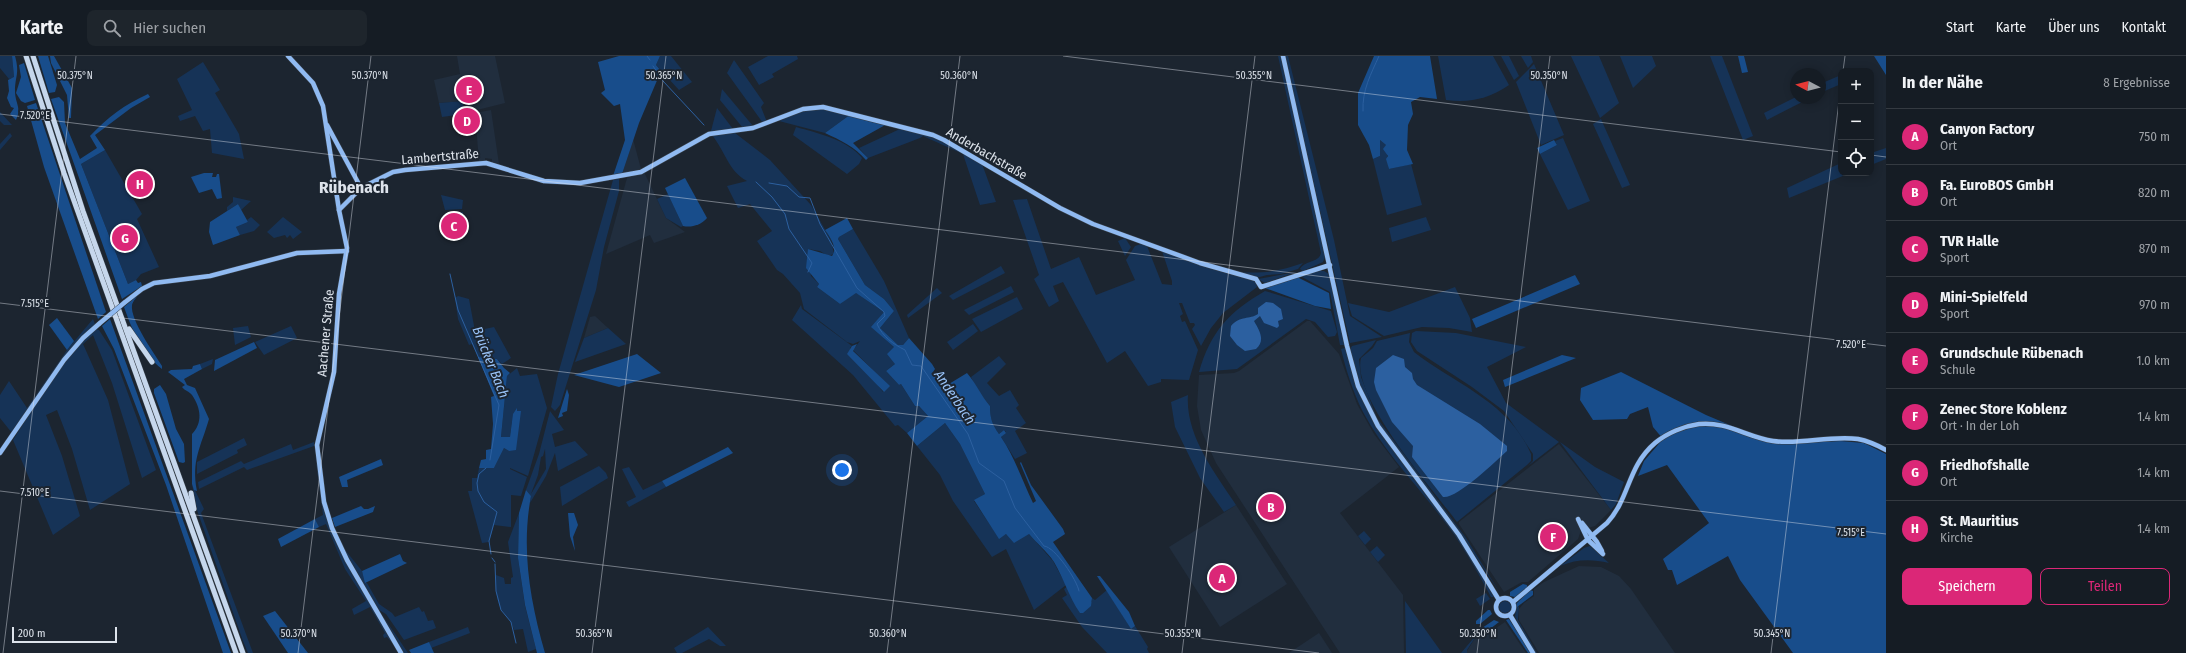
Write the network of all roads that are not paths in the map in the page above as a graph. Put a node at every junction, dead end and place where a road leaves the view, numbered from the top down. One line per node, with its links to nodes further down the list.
1 (26, 56): 22 (highway)
2 (33, 56): 11 (highway)
3 (288, 56): 5 (main road, Aachener Straße)
4 (1283, 56): 10 (main road)
5 (326, 124): 7 (main road); 8 (main road, Aachener Straße)
6 (626, 176): 7 (main road, Lambertstraße); 10 (main road, Anderbachstraße)
7 (362, 188): 8 (main road, Lambertstraße)
8 (339, 210): 9 (main road, Aachener Straße)
9 (347, 251): 14 (main road, bridge); 24 (main road, Aachener Straße)
10 (1330, 265): 19 (main road)
11 (121, 314): 12 (highway); 16 (highway)
12 (152, 362)
13 (1886, 450): 17 (main road)
14 (0, 453)
15 (191, 493): 16 (highway)
16 (198, 530): 23 (highway)
17 (1593, 536): 18 (main road); 18 (main road); 18 (main road)
18 (1588, 540): 20 (main road)
19 (1499, 600): 20 (main road); 21 (main road)
20 (1513, 602): 21 (main road)
21 (1510, 615): 25 (main road)
22 (236, 653)
23 (243, 653)
24 (401, 653)
25 (1533, 653)

